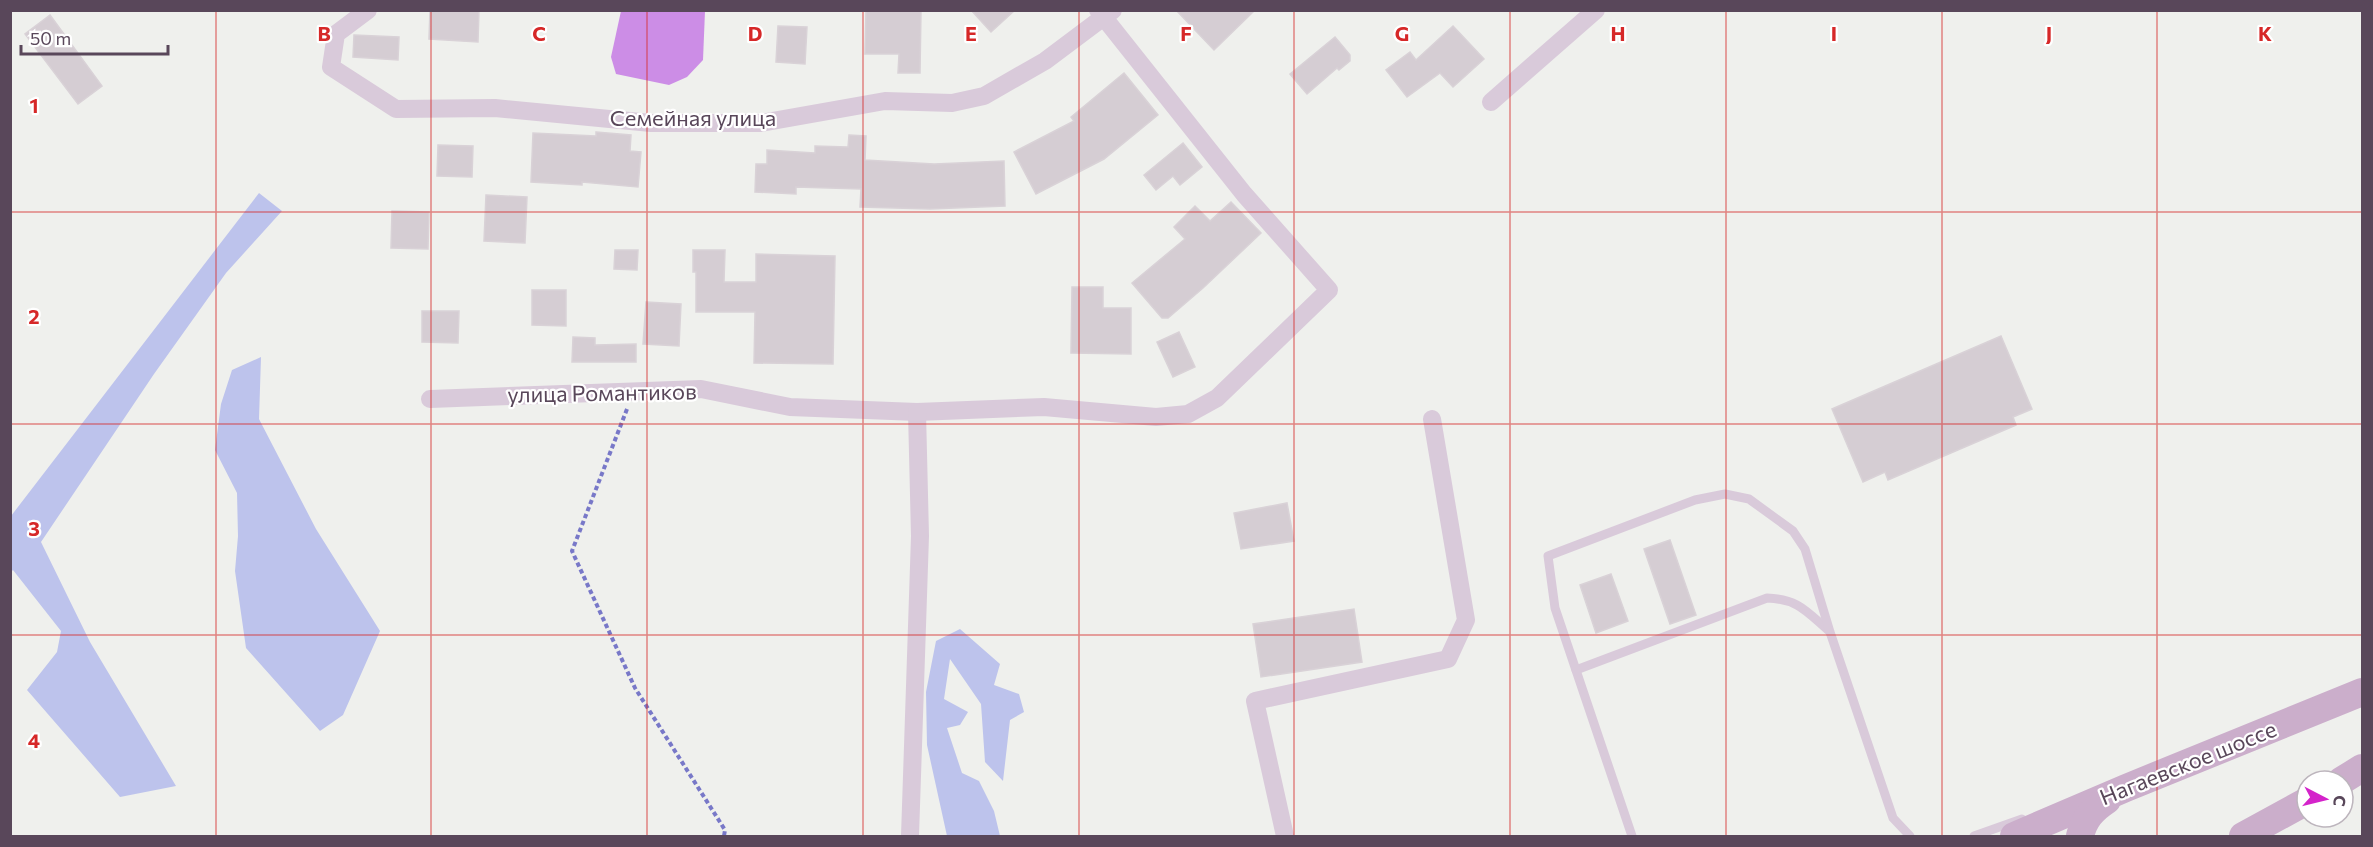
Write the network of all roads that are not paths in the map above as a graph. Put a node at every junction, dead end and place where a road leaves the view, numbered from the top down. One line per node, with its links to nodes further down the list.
1 (368, 10): 3 (street, Семейная улица)
2 (1596, 10): 4 (street)
3 (1105, 13): 6 (street, улица Романтиков)
4 (1491, 102)
5 (430, 399): 6 (street, улица Романтиков)
6 (917, 412): 13 (street)
7 (1432, 419): 14 (street)
8 (1830, 632): 9 (lane); 9 (lane); 16 (lane)
9 (1576, 670): 15 (lane)
10 (2362, 692): 12 (main road, Нагаевское шоссе)
11 (2295, 808): 19 (main road)
12 (2075, 824): 17 (lane); 18 (main road, Нагаевское шоссе)
13 (910, 837)
14 (1285, 837)
15 (1632, 837)
16 (1910, 837)
17 (1974, 837)
18 (2014, 837)
19 (2243, 837)

